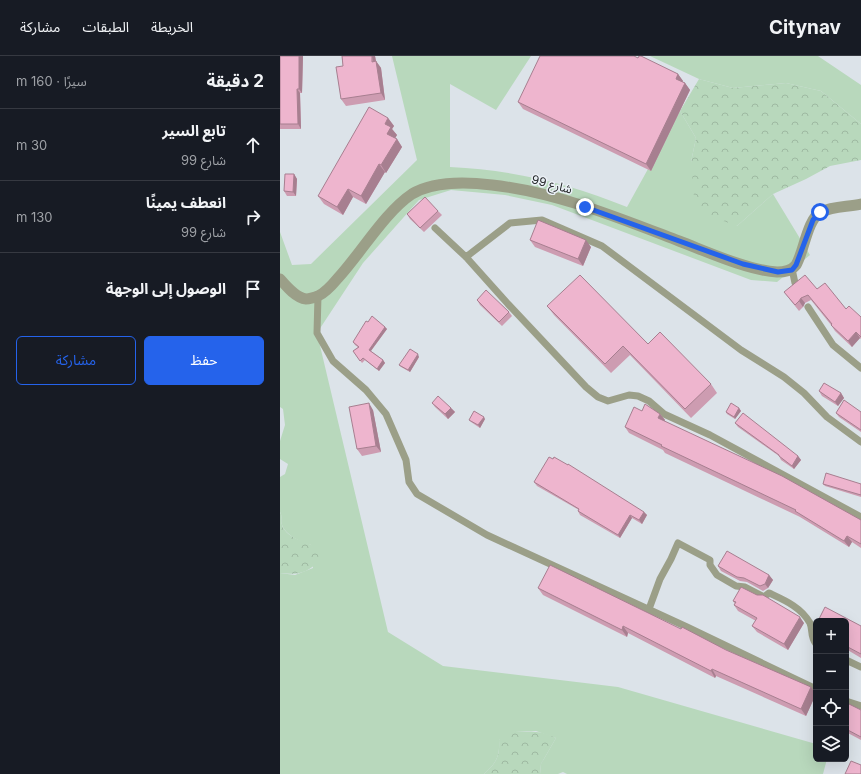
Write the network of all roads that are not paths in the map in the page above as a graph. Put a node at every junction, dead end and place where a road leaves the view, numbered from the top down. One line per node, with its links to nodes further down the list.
1 (861, 204): 4 (street)
2 (435, 228): 3 (lane)
3 (466, 256): 10 (lane); 11 (lane)
4 (792, 270): 6 (lane); 7 (street, شارع 99)
5 (280, 279): 7 (street, شارع 99)
6 (795, 283)
7 (318, 296): 12 (lane)
8 (808, 307): 9 (lane)
9 (861, 368)
10 (861, 442)
11 (861, 517)
12 (649, 609): 13 (lane); 16 (lane)
13 (813, 640)
14 (849, 661): 15 (lane)
15 (861, 667)
16 (813, 689)
17 (849, 702): 18 (lane)
18 (861, 706)

